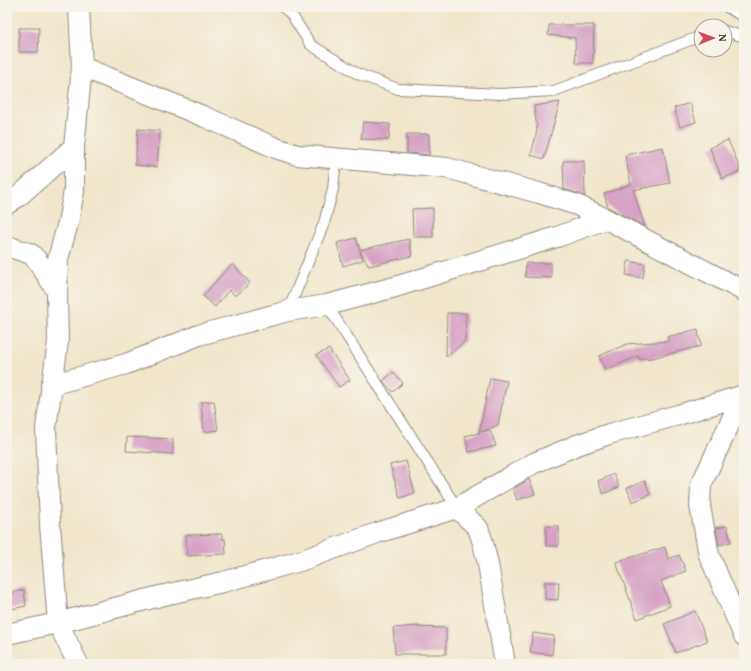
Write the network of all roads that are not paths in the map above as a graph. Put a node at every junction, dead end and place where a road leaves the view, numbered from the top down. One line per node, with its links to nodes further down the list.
1 (79, 7): 8 (street)
2 (283, 7): 7 (lane)
3 (727, 7): 4 (lane)
4 (744, 16)
5 (733, 34): 6 (lane)
6 (744, 37)
7 (693, 39)
8 (82, 67): 9 (street); 10 (street)
9 (74, 147): 11 (street); 14 (street)
10 (336, 158): 12 (street); 17 (lane)
11 (7, 204)
12 (606, 219): 15 (street); 16 (street)
13 (7, 246): 14 (street)
14 (57, 291): 18 (street)
15 (744, 291)
16 (327, 305): 17 (street); 20 (lane)
17 (288, 311): 18 (street)
18 (51, 385): 21 (street)
19 (744, 395): 20 (street); 23 (street)
20 (457, 508): 21 (street); 25 (street)
21 (58, 623): 22 (street); 24 (street)
22 (7, 634)
23 (744, 636)
24 (78, 664)
25 (505, 664)

